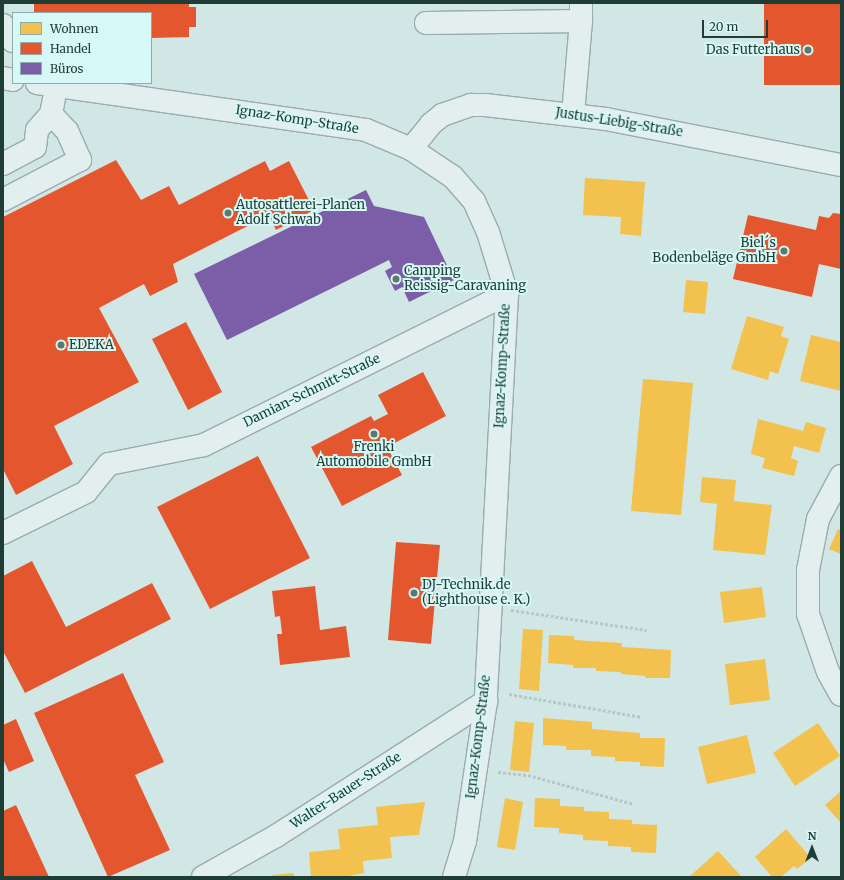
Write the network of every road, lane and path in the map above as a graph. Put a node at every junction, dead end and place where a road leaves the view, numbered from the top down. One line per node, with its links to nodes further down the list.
1 (581, 12): 2 (street); 7 (street)
2 (426, 23)
3 (3, 25): 4 (street)
4 (12, 39)
5 (47, 84): 6 (street); 8 (street, Ignaz-Komp-Straße)
6 (52, 114): 9 (street); 11 (street)
7 (573, 115): 8 (street, Justus-Liebig-Straße); 10 (street, Justus-Liebig-Straße)
8 (411, 149): 12 (street, Ignaz-Komp-Straße)
9 (3, 164)
10 (841, 164)
11 (3, 200)
12 (507, 294): 14 (street, Damian-Schmitt-Straße); 15 (street, Ignaz-Komp-Straße)
13 (841, 476): 18 (street)
14 (3, 533)
15 (491, 606): 16 (path); 17 (street, Ignaz-Komp-Straße)
16 (648, 630)
17 (487, 695): 19 (path); 20 (street, Ignaz-Komp-Straße); 22 (street, Walter-Bauer-Straße)
18 (841, 695)
19 (642, 717)
20 (476, 769): 21 (path); 23 (street, Ignaz-Komp-Straße)
21 (634, 804)
22 (203, 877)
23 (454, 877)

